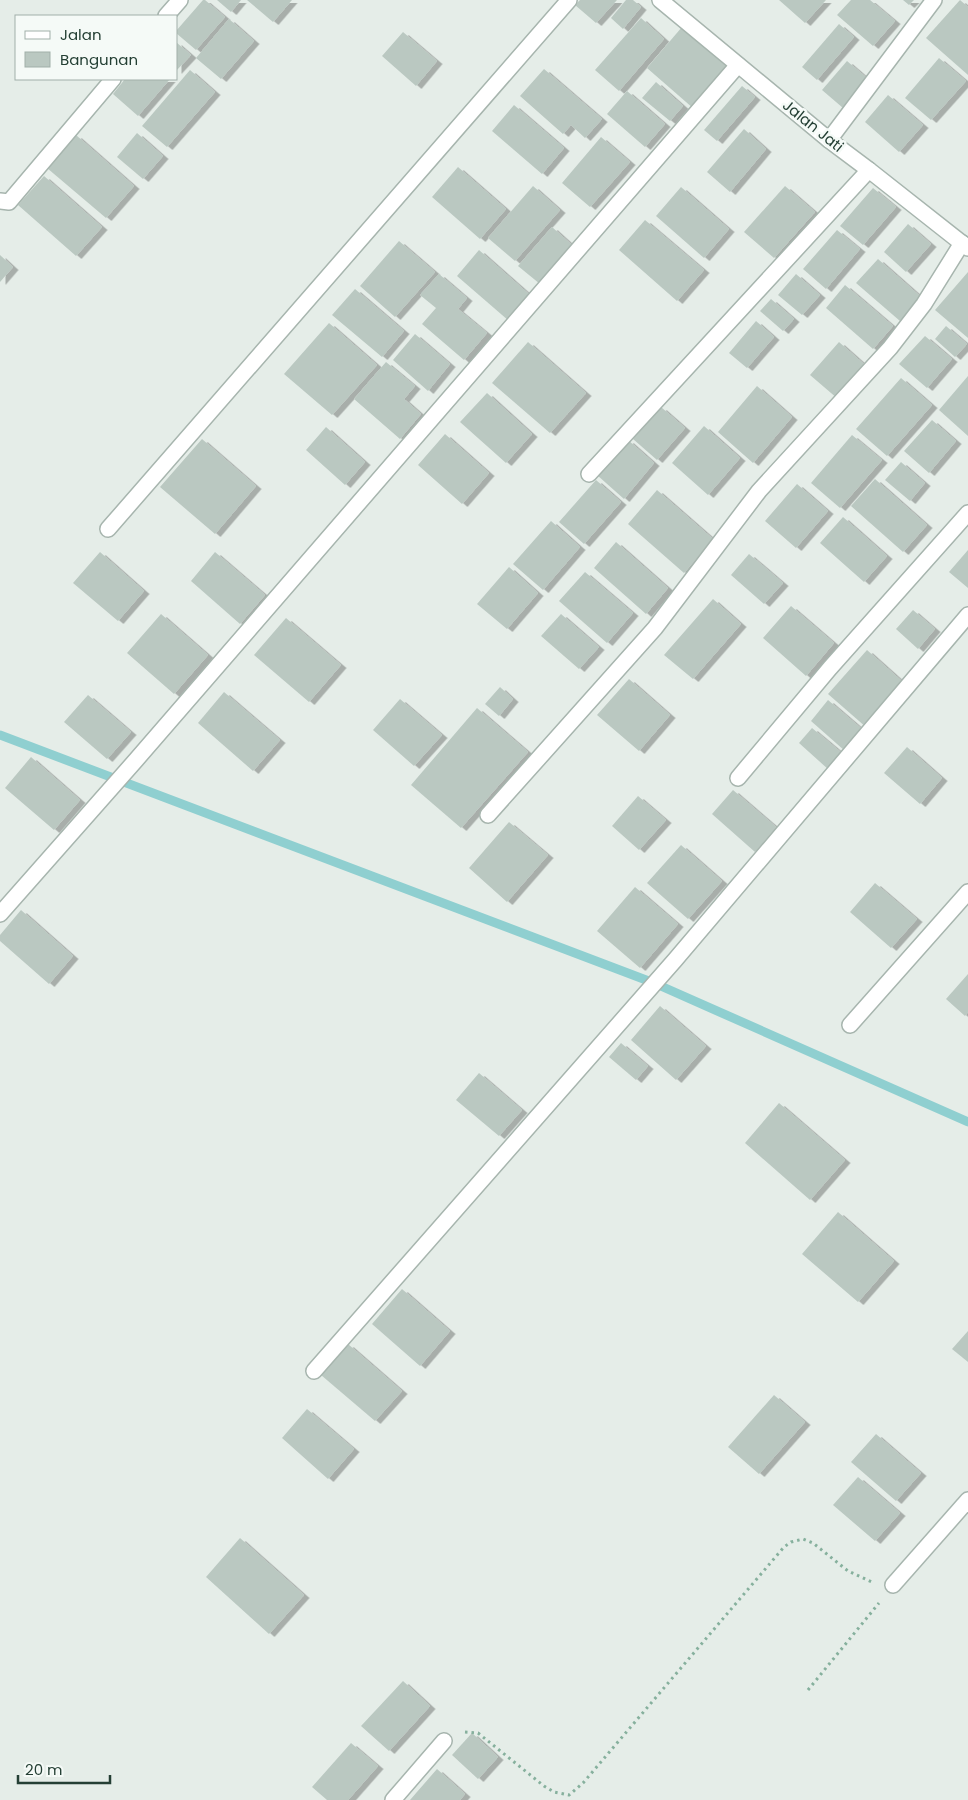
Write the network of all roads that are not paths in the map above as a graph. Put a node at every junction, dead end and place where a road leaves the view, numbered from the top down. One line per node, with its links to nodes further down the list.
1 (180, 0): 5 (street)
2 (569, 0): 14 (street)
3 (660, 0): 6 (street, Jalan Jati)
4 (934, 0): 8 (street)
5 (167, 15)
6 (738, 65): 8 (street, Jalan Jati); 19 (street)
7 (112, 80): 10 (street)
8 (829, 140): 9 (street, Jalan Jati)
9 (869, 170): 11 (street, Jalan Jati); 12 (street)
10 (0, 201)
11 (965, 246): 17 (street)
12 (590, 474)
13 (968, 513): 16 (street)
14 (108, 529)
15 (968, 615): 21 (street)
16 (738, 778)
17 (488, 814)
18 (968, 892): 20 (street)
19 (0, 914)
20 (850, 1026)
21 (314, 1371)
22 (968, 1500): 23 (street)
23 (893, 1585)
24 (444, 1741): 25 (street)
25 (393, 1800)

